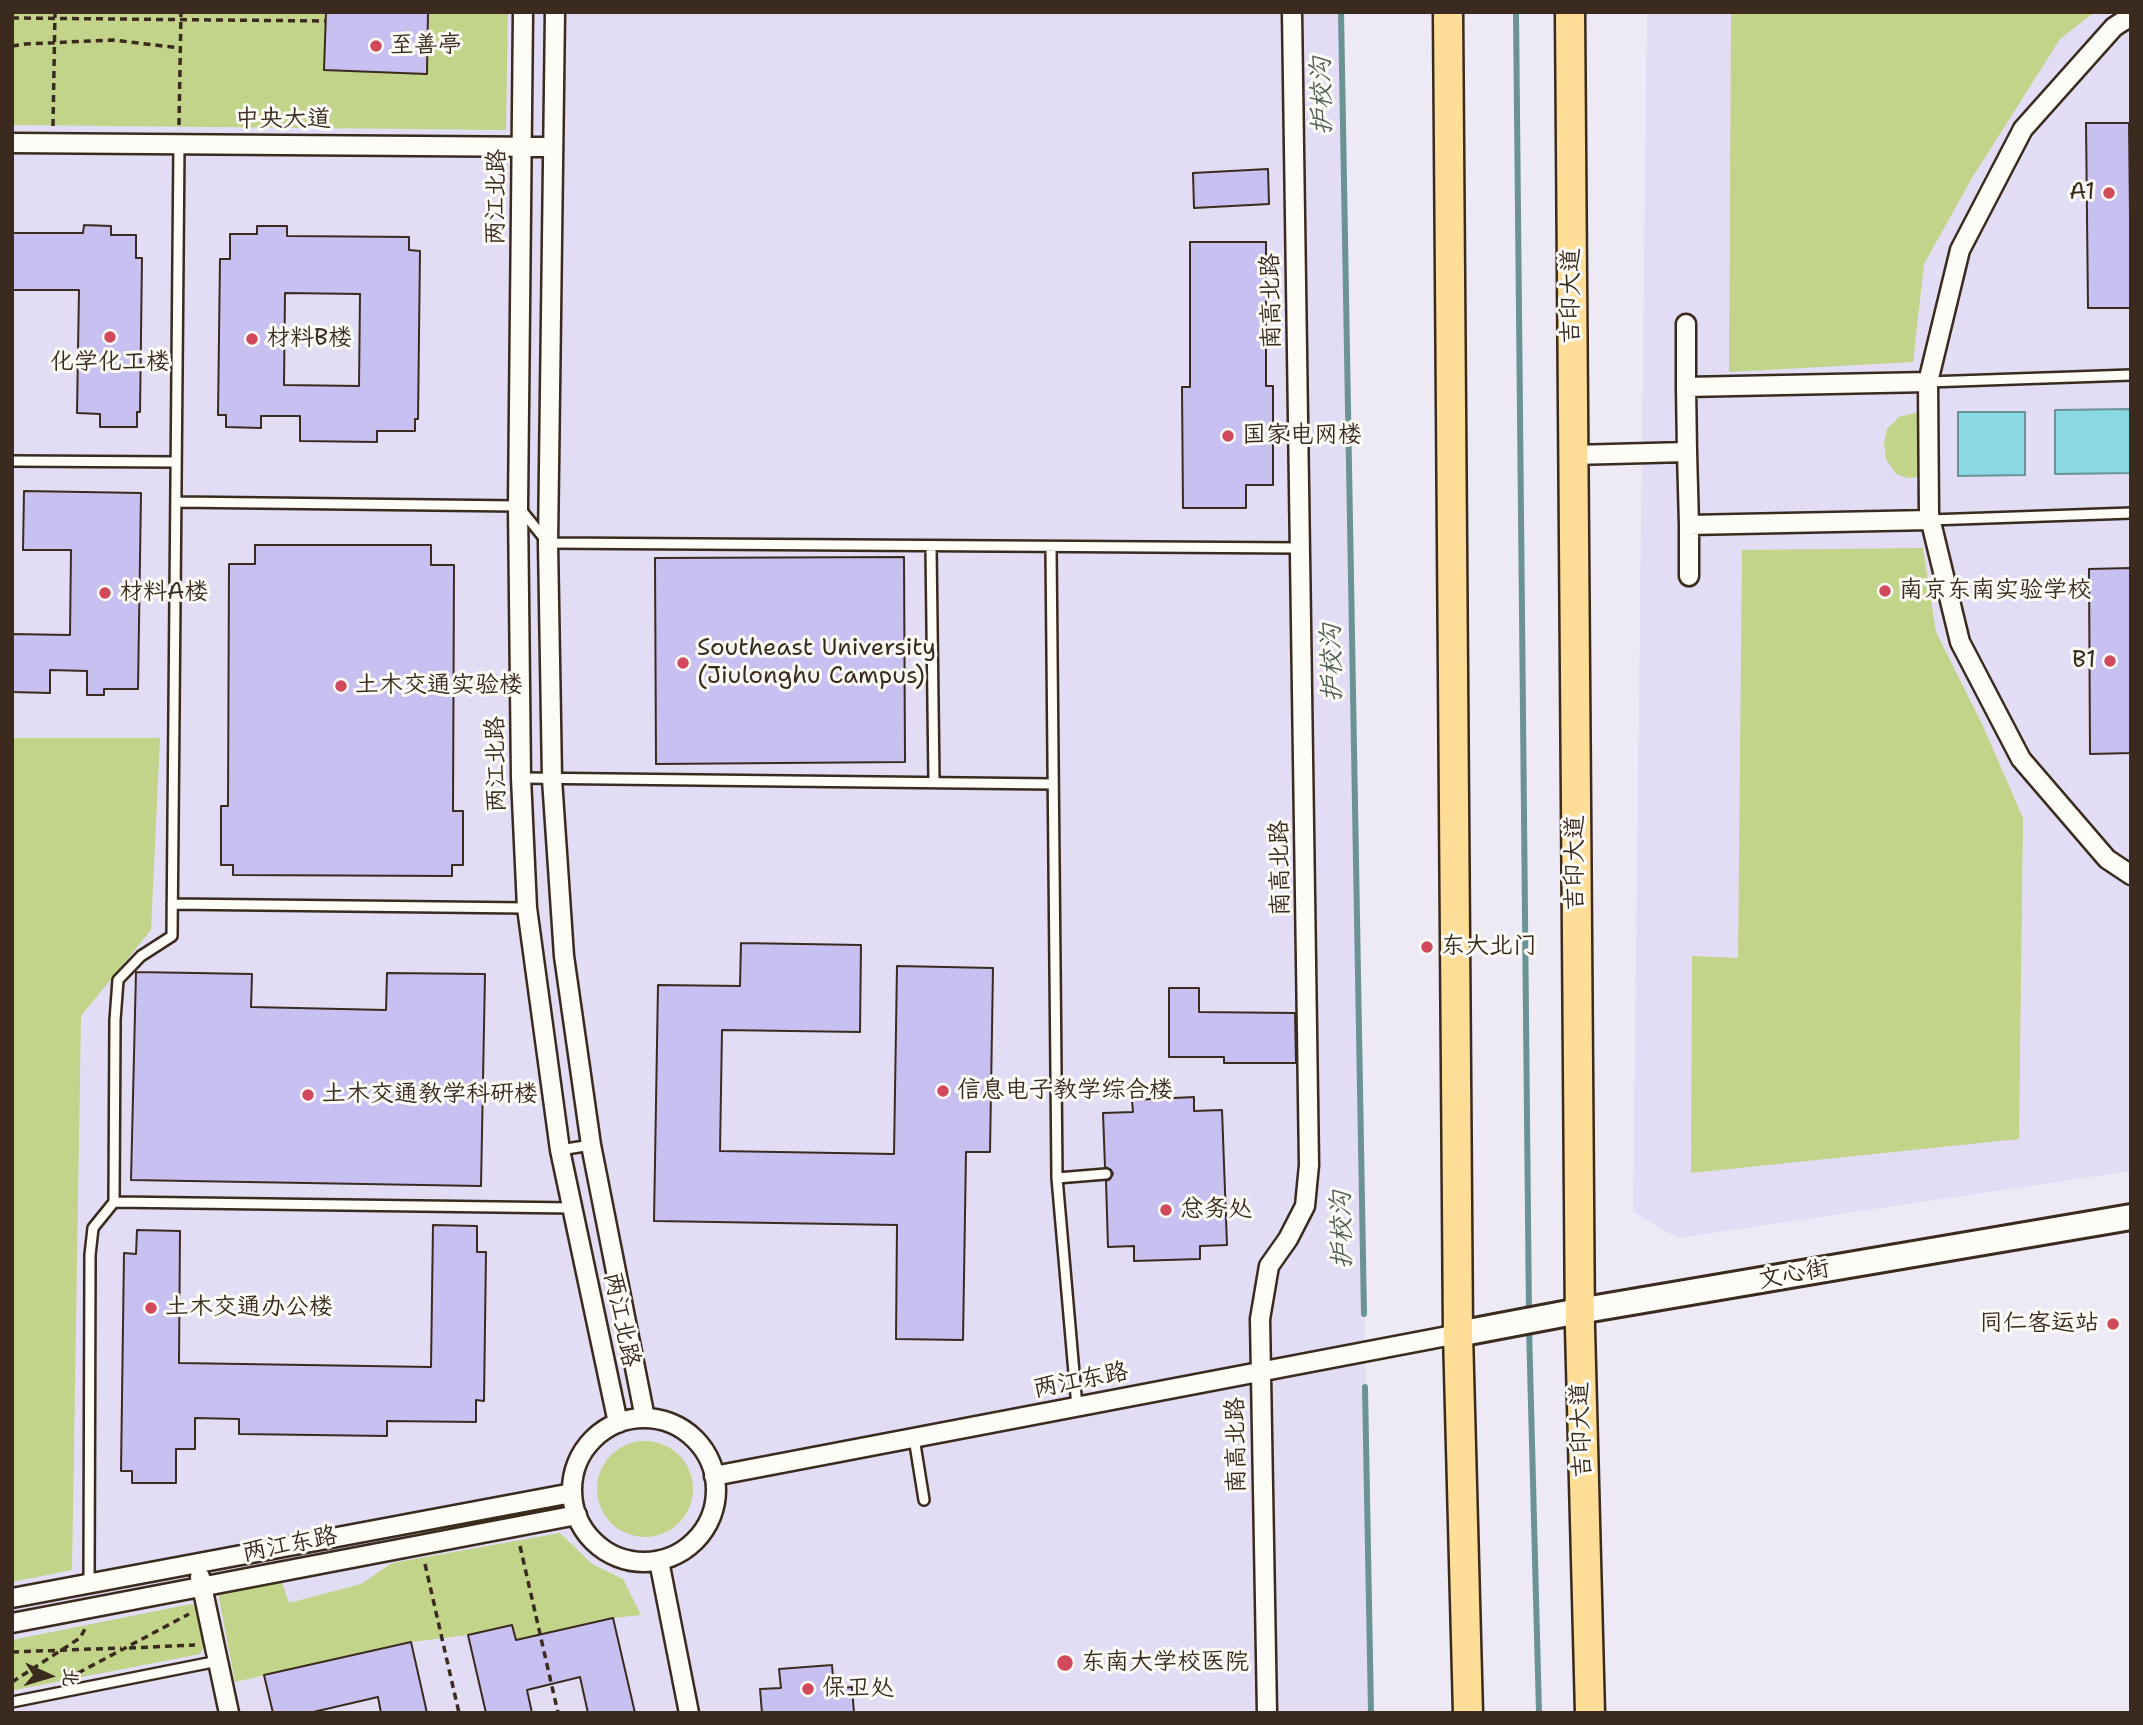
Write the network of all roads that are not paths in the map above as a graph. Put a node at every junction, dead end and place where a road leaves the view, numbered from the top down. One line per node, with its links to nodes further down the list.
1 (523, 12): 9 (street, 两江北路)
2 (555, 12): 10 (street, 两江北路)
3 (1292, 12): 27 (street, 南高北路)
4 (1448, 12): 44 (main road)
5 (1570, 12): 16 (main road, 吉印大道)
6 (2131, 16): 13 (street)
7 (12, 143): 8 (street, 中央大道)
8 (179, 144): 9 (street, 中央大道); 18 (lane)
9 (522, 147): 10 (street, 中央大道); 20 (street, 两江北路)
10 (553, 147): 24 (street, 两江北路)
11 (1686, 324): 14 (street)
12 (2131, 375): 13 (lane)
13 (1928, 382): 14 (street); 22 (street)
14 (1686, 387): 15 (street)
15 (1686, 452): 16 (street); 23 (street)
16 (1573, 455): 43 (main road, 吉印大道)
17 (12, 461): 18 (lane)
18 (176, 462): 19 (lane)
19 (176, 502): 20 (lane); 34 (lane)
20 (518, 506): 24 (lane); 29 (street, 两江北路)
21 (2131, 513): 22 (lane)
22 (1930, 520): 23 (street); 33 (street)
23 (1689, 525): 28 (street)
24 (548, 543): 25 (lane); 30 (street, 两江北路)
25 (931, 547): 26 (lane); 31 (lane)
26 (1051, 548): 27 (lane); 32 (lane)
27 (1300, 548): 45 (street, 南高北路)
28 (1689, 576)
29 (521, 778): 30 (lane); 35 (street, 两江北路)
30 (552, 779): 31 (lane); 36 (street, 两江北路)
31 (934, 782): 32 (lane)
32 (1053, 783): 39 (lane)
33 (2131, 875)
34 (172, 904): 35 (lane); 40 (lane)
35 (527, 908): 37 (street, 两江北路)
36 (591, 1146): 37 (lane); 47 (street, 两江北路)
37 (560, 1150): 41 (street, 两江北路)
38 (1105, 1174): 39 (lane)
39 (1058, 1178): 46 (lane)
40 (114, 1202): 41 (lane); 56 (lane)
41 (573, 1208): 48 (street, 两江北路)
42 (2131, 1217): 43 (street, 文心街)
43 (1579, 1311): 44 (street, 文心街); 66 (main road, 吉印大道)
44 (1458, 1334): 45 (street, 两江东路); 65 (main road)
45 (1261, 1373): 46 (street, 两江东路); 64 (street, 南高北路)
46 (1077, 1407): 49 (street, 两江东路)
47 (645, 1418): 48 (street); 50 (street)
48 (618, 1423): 51 (street)
49 (914, 1438): 50 (street, 两江东路); 52 (lane)
50 (714, 1476): 54 (street)
51 (572, 1493): 53 (street); 55 (street, 两江东路)
52 (924, 1500)
53 (577, 1515): 54 (street); 57 (street, 两江东路)
54 (659, 1562): 63 (street)
55 (197, 1563): 56 (street, 两江东路); 57 (street)
56 (89, 1584): 58 (street, 两江东路)
57 (202, 1586): 59 (street, 两江东路); 60 (street)
58 (12, 1598)
59 (12, 1623)
60 (218, 1661): 61 (lane); 62 (street)
61 (12, 1702)
62 (229, 1713)
63 (689, 1713)
64 (1267, 1713)
65 (1468, 1713)
66 (1590, 1713)

